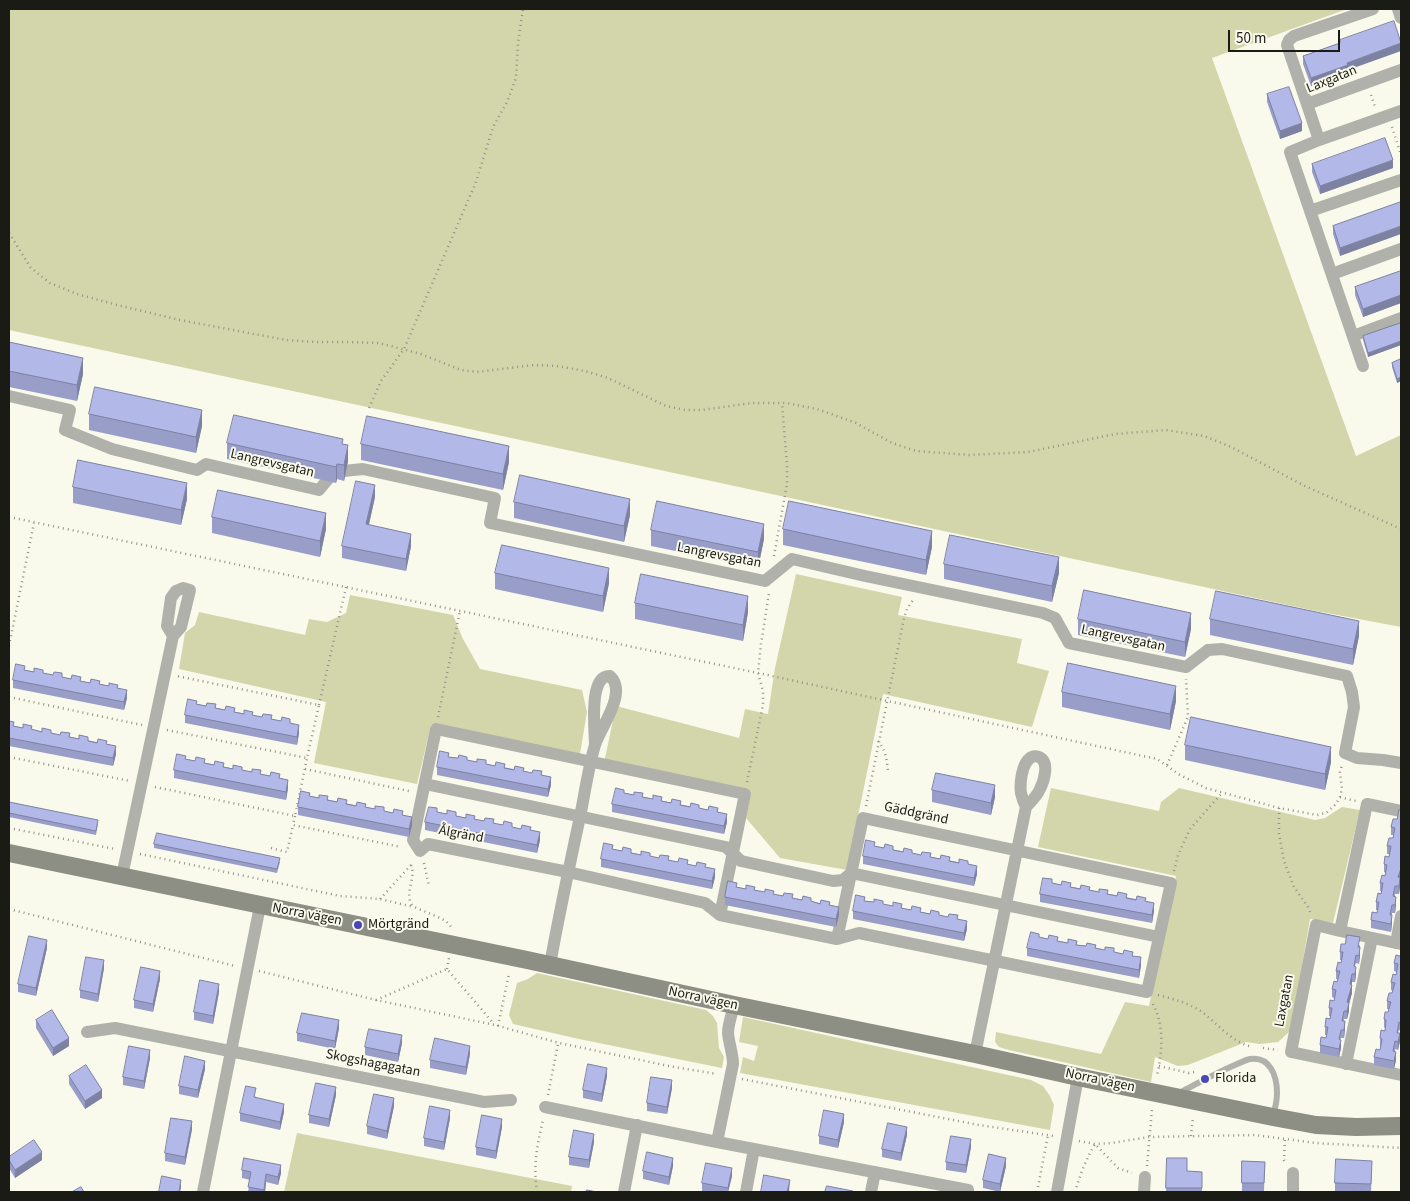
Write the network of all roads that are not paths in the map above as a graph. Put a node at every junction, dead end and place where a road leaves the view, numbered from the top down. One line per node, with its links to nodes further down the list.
1 (1373, 9): 5 (street)
2 (1398, 9): 3 (street)
3 (1401, 18)
4 (1401, 70): 5 (street, Laxgatan)
5 (1307, 104): 7 (street, Laxgatan)
6 (1401, 112): 7 (street)
7 (1319, 140): 9 (street)
8 (1401, 180): 9 (street)
9 (1310, 211): 11 (street)
10 (1401, 249): 11 (street)
11 (1332, 274): 13 (street)
12 (1401, 318): 13 (street)
13 (1353, 336): 14 (street)
14 (1363, 366)
15 (9, 396): 19 (street, Langrevsgatan)
16 (173, 636): 29 (street)
17 (595, 745): 18 (street)
18 (592, 762): 20 (street); 23 (street); 26 (street)
19 (1401, 763)
20 (424, 789): 23 (street); 27 (street, Ålgränd)
21 (1026, 807): 25 (street)
22 (1401, 811): 34 (street)
23 (580, 816): 26 (street); 27 (street)
24 (9, 852): 29 (street, Norra vägen)
25 (1017, 852): 28 (street, Gäddgränd); 31 (street); 35 (street, Gäddgränd)
26 (732, 854): 28 (street); 32 (street)
27 (568, 872): 32 (street, Ålgränd); 40 (street)
28 (851, 873): 31 (street); 37 (street, Gäddgränd)
29 (122, 876): 30 (street, Norra vägen)
30 (260, 906): 40 (street, Norra vägen); 43 (street)
31 (1006, 906): 35 (street); 39 (street)
32 (720, 915): 37 (street)
33 (1401, 916): 38 (street)
34 (1340, 931): 36 (street); 45 (street, Laxgatan)
35 (1159, 937): 39 (street)
36 (1372, 938): 38 (street); 45 (street)
37 (837, 939): 39 (street)
38 (1398, 943)
39 (994, 960): 44 (street)
40 (550, 965): 41 (street, Norra vägen)
41 (734, 1005): 44 (street, Norra vägen); 54 (street)
42 (86, 1032): 43 (street, Skogshagagatan)
43 (230, 1052): 49 (street, Skogshagagatan); 59 (street)
44 (976, 1054): 47 (street, Norra vägen)
45 (1346, 1064): 46 (street)
46 (1401, 1075)
47 (1078, 1077): 48 (street, Norra vägen); 64 (street)
48 (1175, 1096): 51 (street, Norra vägen); 51 (lane)
49 (511, 1100)
50 (545, 1107): 52 (street)
51 (1273, 1117): 53 (street, Norra vägen)
52 (638, 1125): 54 (street); 60 (street)
53 (1401, 1126)
54 (717, 1142): 55 (street)
55 (754, 1149): 56 (street); 61 (street)
56 (875, 1172): 62 (street); 63 (street)
57 (1293, 1173): 66 (street)
58 (1145, 1177): 65 (street)
59 (203, 1192)
60 (624, 1192)
61 (746, 1192)
62 (871, 1192)
63 (968, 1192)
64 (1057, 1192)
65 (1144, 1192)
66 (1293, 1192)

